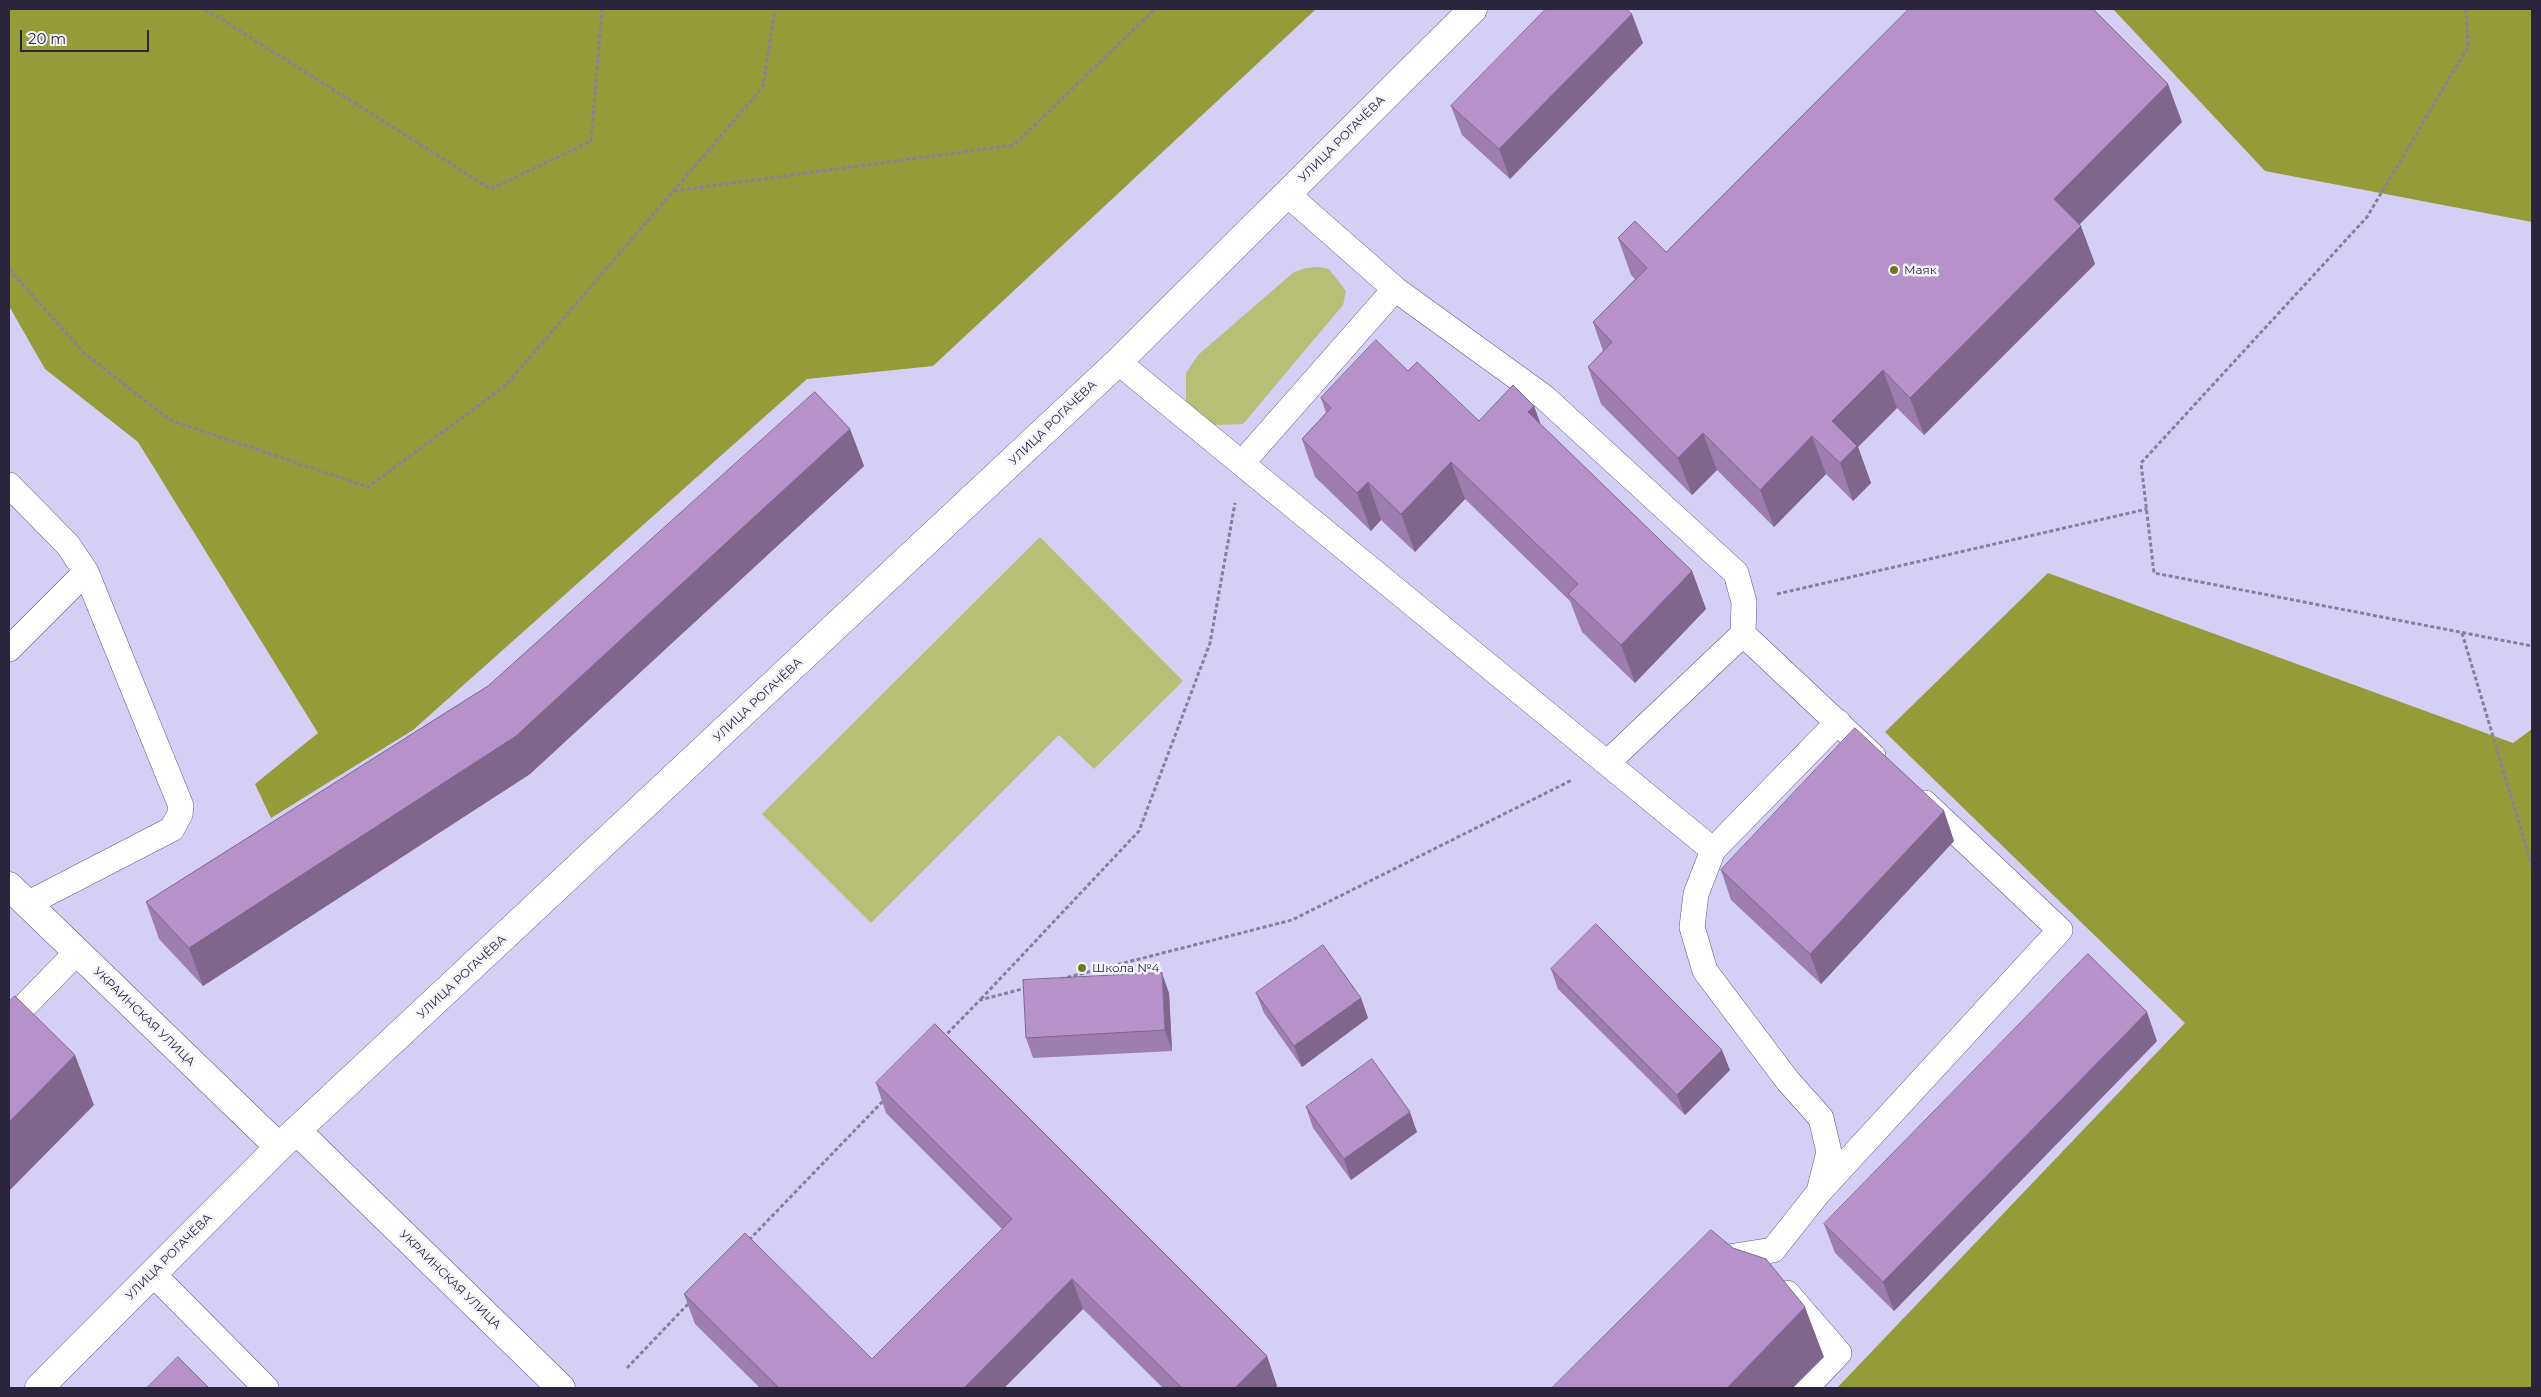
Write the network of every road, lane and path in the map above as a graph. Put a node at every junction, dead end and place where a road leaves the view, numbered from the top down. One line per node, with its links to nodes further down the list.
1 (205, 9): 2 (path)
2 (602, 9)
3 (775, 9): 7 (path)
4 (1155, 9): 7 (path)
5 (1473, 9): 8 (street, УЛИЦА РОГАЧЁВА)
6 (2466, 9): 14 (path)
7 (673, 191): 9 (path)
8 (1287, 194): 10 (lane); 11 (street, УЛИЦА РОГАЧЁВА)
9 (9, 269)
10 (1395, 288): 12 (lane); 16 (lane)
11 (1118, 362): 12 (lane); 35 (street, УЛИЦА РОГАЧЁВА)
12 (1242, 463): 22 (lane); 31 (path)
13 (9, 485): 15 (lane)
14 (2147, 509): 16 (path); 17 (path)
15 (86, 572): 20 (lane); 27 (lane)
16 (1744, 602): 18 (lane)
17 (2462, 633): 19 (path); 26 (path)
18 (1743, 634): 21 (lane); 22 (lane)
19 (2532, 646)
20 (9, 649)
21 (1838, 722): 23 (lane); 25 (lane)
22 (1606, 763): 25 (lane); 29 (path)
23 (1888, 769)
24 (1910, 789): 36 (lane)
25 (1713, 850): 36 (lane)
26 (2532, 866)
27 (18, 895): 28 (street, УКРАИНСКАЯ УЛИЦА)
28 (77, 952): 32 (lane); 35 (street, УКРАИНСКАЯ УЛИЦА)
29 (1056, 980)
30 (1028, 988): 31 (path)
31 (980, 1000): 33 (path)
32 (9, 1022)
33 (939, 1043)
34 (890, 1094): 37 (path)
35 (288, 1139): 40 (street, УЛИЦА РОГАЧЁВА); 45 (street, УКРАИНСКАЯ УЛИЦА)
36 (1818, 1192): 38 (lane)
37 (745, 1245)
38 (1752, 1252): 39 (lane); 46 (lane)
39 (1695, 1268)
40 (153, 1274): 43 (street, УЛИЦА РОГАЧЁВА); 44 (lane)
41 (696, 1296): 42 (path)
42 (627, 1368)
43 (39, 1388)
44 (266, 1388)
45 (561, 1388)
46 (1806, 1388)

